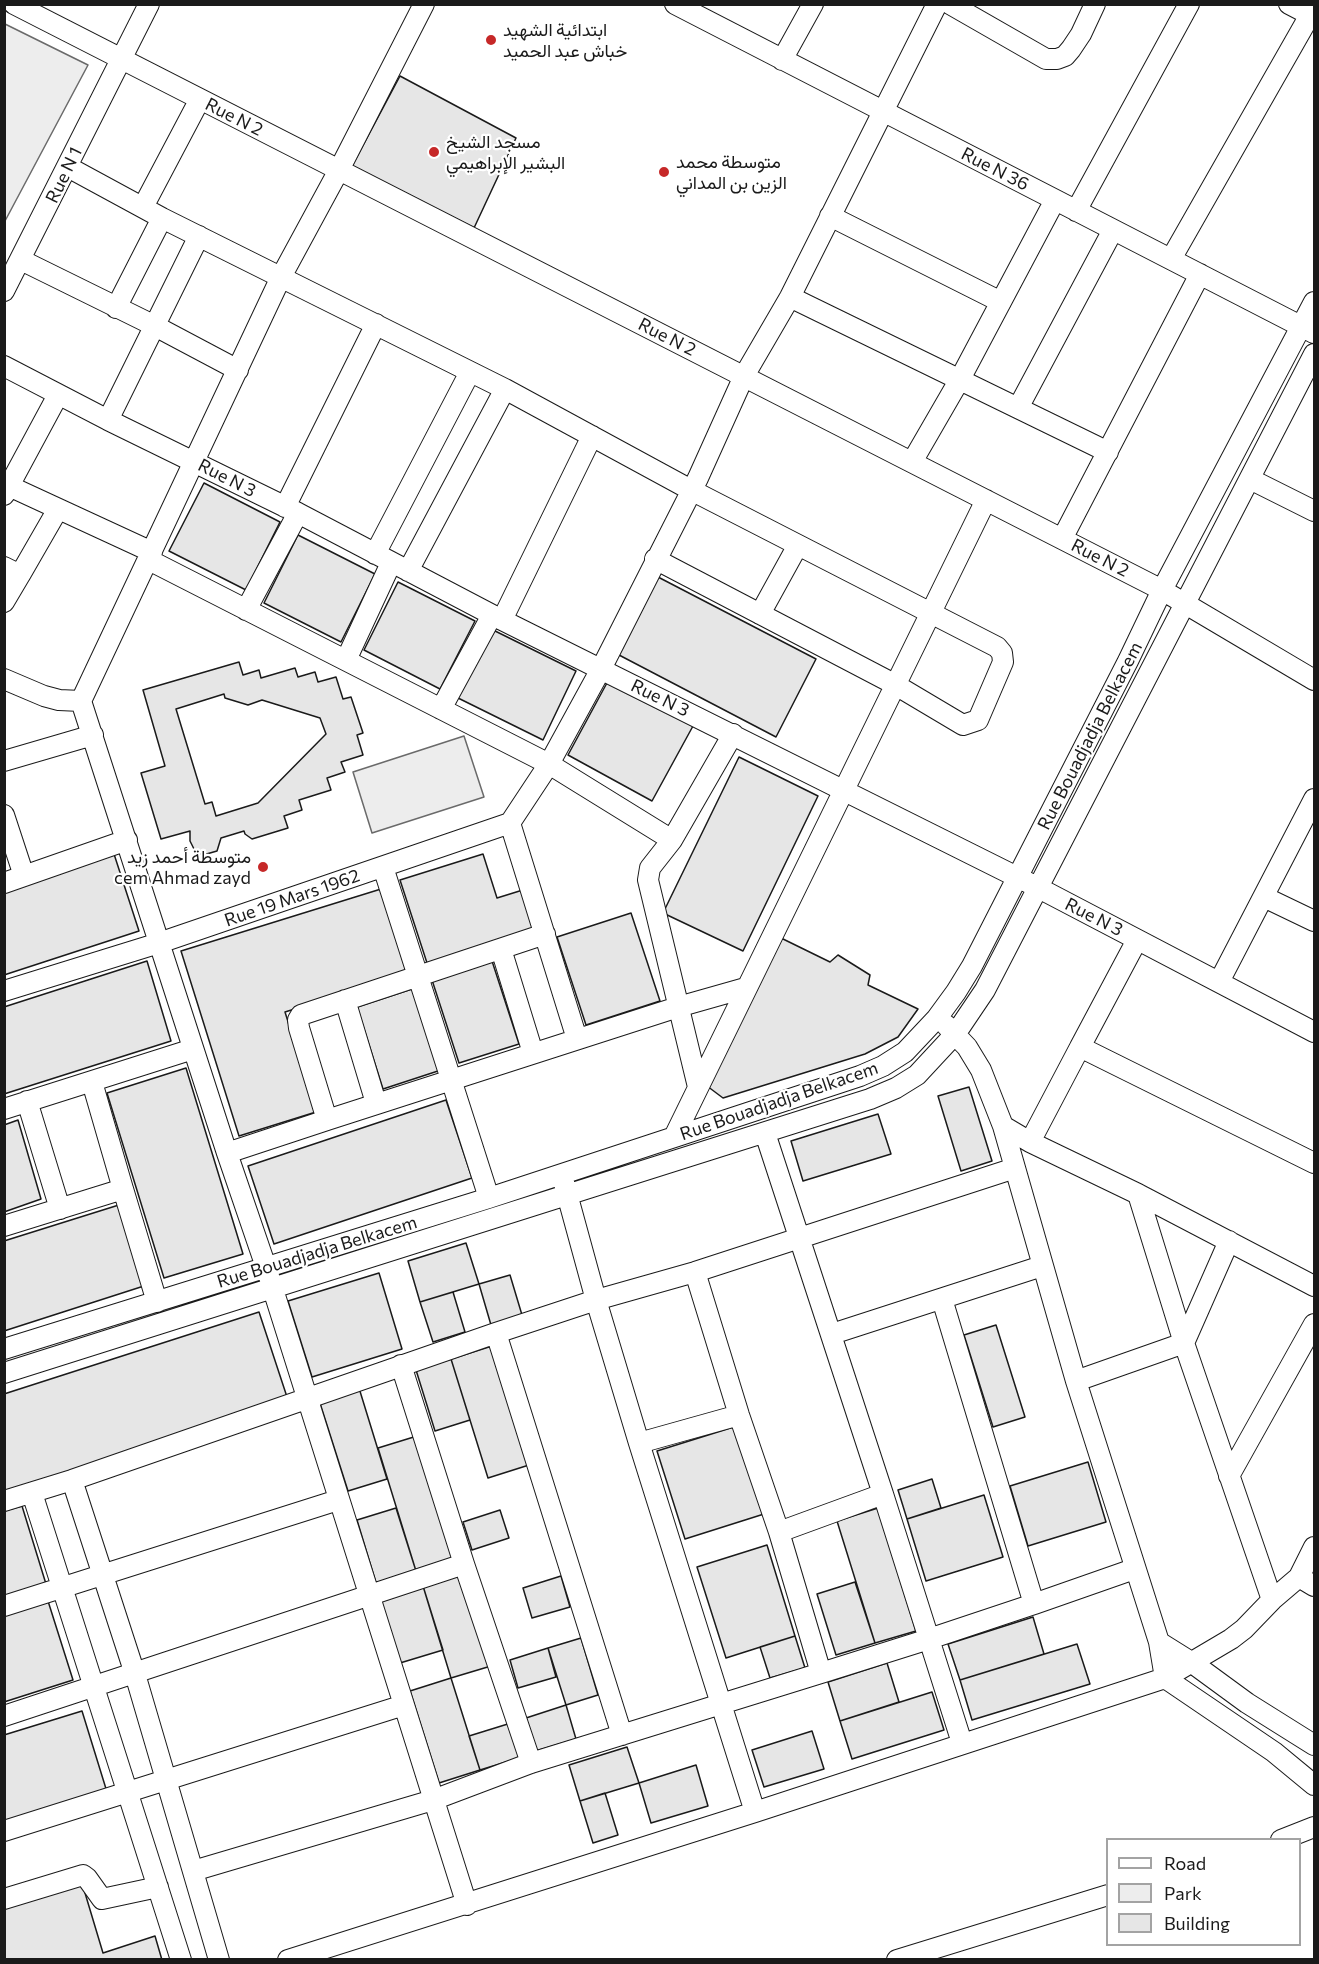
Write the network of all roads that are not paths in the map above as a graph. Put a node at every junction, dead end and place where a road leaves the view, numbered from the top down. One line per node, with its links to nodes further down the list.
1 (14, 4): 12 (street, Rue N 2)
2 (149, 4): 12 (street, Rue N 1)
3 (424, 4): 17 (street)
4 (813, 4): 13 (street)
5 (937, 4): 15 (street)
6 (950, 4): 7 (street)
7 (1095, 4)
8 (1189, 4): 20 (street)
9 (1289, 4): 11 (street)
10 (682, 6): 13 (street, Rue N 36)
11 (1312, 16): 25 (street)
12 (120, 58): 14 (street, Rue N 2); 16 (street, Rue N 1)
13 (782, 60): 15 (street, Rue N 36)
14 (200, 99): 17 (street, Rue N 2); 19 (street)
15 (882, 111): 18 (street, Rue N 36); 21 (street)
16 (68, 167): 19 (street); 26 (street, Rue N 1)
17 (339, 170): 28 (street); 41 (street, Rue N 2)
18 (1055, 200): 20 (street, Rue N 36); 31 (street)
19 (143, 207): 22 (street)
20 (1076, 211): 23 (street, Rue N 36)
21 (830, 216): 30 (street); 31 (street)
22 (162, 218): 24 (street); 33 (street)
23 (1113, 230): 25 (street, Rue N 36); 45 (street)
24 (199, 236): 28 (street); 35 (street)
25 (1171, 259): 27 (street, Rue N 36)
26 (21, 260): 29 (street, Rue N 1); 33 (street)
27 (1200, 274): 36 (street, Rue N 36); 48 (street)
28 (281, 277): 34 (street); 39 (street)
29 (4, 291)
30 (790, 297): 41 (street); 42 (street)
31 (1001, 302): 42 (street)
32 (1314, 302): 36 (street, Rue Bouadjadja Belkacem)
33 (116, 308): 35 (street)
34 (376, 324): 40 (street); 56 (street)
35 (155, 326): 39 (street); 46 (street)
36 (1308, 329): 64 (street, Rue Bouadjadja Belkacem)
37 (1314, 354): 51 (street, Rue Bouadjadja Belkacem)
38 (4, 366): 44 (street, Rue N 3)
39 (238, 370): 49 (street)
40 (470, 372): 43 (street); 62 (street)
41 (744, 376): 50 (street, Rue N 2); 52 (street)
42 (960, 379): 45 (street); 50 (street)
43 (505, 389): 47 (street); 62 (street)
44 (58, 394): 46 (street, Rue N 3); 53 (street)
45 (1018, 408): 48 (street)
46 (108, 420): 49 (street, Rue N 3)
47 (592, 436): 52 (street); 70 (street)
48 (1107, 452): 58 (street)
49 (195, 462): 56 (street, Rue N 3); 60 (street)
50 (912, 462): 54 (street, Rue N 2)
51 (1250, 479): 57 (street); 66 (street, Rue Bouadjadja Belkacem)
52 (691, 490): 59 (street); 61 (street)
53 (7, 491): 55 (street)
54 (986, 500): 58 (street, Rue N 2); 68 (street)
55 (58, 509): 60 (street); 63 (street)
56 (292, 510): 62 (street, Rue N 3); 67 (street)
57 (1314, 511)
58 (1062, 539): 64 (street, Rue N 2)
59 (798, 545): 68 (street); 69 (street)
60 (151, 556): 67 (street); 76 (street)
61 (656, 559): 69 (street); 72 (street)
62 (392, 563): 70 (street, Rue N 3); 71 (street)
63 (12, 571): 65 (street)
64 (1162, 590): 66 (street, Rue N 2); 90 (street, Rue Bouadjadja Belkacem)
65 (4, 602)
66 (1186, 602): 74 (street, Rue N 2); 92 (street, Rue Bouadjadja Belkacem)
67 (246, 610): 71 (street)
68 (930, 613): 75 (street); 75 (street)
69 (760, 614): 75 (street)
70 (497, 618): 72 (street, Rue N 3); 77 (street)
71 (346, 660): 77 (street)
72 (601, 669): 78 (street, Rue N 3); 81 (street)
73 (4, 679): 76 (street)
74 (1314, 680)
75 (894, 684): 82 (street)
76 (81, 701): 79 (street)
77 (441, 709): 81 (street)
78 (733, 734): 82 (street, Rue N 3); 87 (street)
79 (93, 735): 80 (street); 86 (street)
80 (4, 761)
81 (549, 764): 85 (street); 87 (street)
82 (842, 790): 90 (street, Rue N 3); 101 (street)
83 (1314, 801): 93 (street)
84 (4, 815): 89 (street)
85 (510, 823): 88 (street, Rue 19 Mars 1962); 95 (street)
86 (127, 840): 89 (street); 97 (street)
87 (672, 840): 104 (street)
88 (383, 867): 97 (street, Rue 19 Mars 1962); 99 (street)
89 (24, 876): 91 (street)
90 (1017, 878): 92 (street, Rue N 3); 105 (street, Rue Bouadjadja Belkacem)
91 (4, 883)
92 (1037, 888): 96 (street, Rue N 3); 107 (street, Rue Bouadjadja Belkacem)
93 (1264, 897): 94 (street); 100 (street)
94 (1314, 921)
95 (545, 934): 98 (street); 108 (street)
96 (1137, 940): 100 (street, Rue N 3); 109 (street)
97 (159, 943): 102 (street, Rue 19 Mars 1962); 110 (street)
98 (501, 949): 99 (street); 111 (street)
99 (420, 976): 103 (street); 112 (street)
100 (1220, 982): 106 (street, Rue N 3)
101 (746, 988): 104 (street); 114 (street)
102 (4, 991)
103 (345, 1000): 116 (street); 118 (street)
104 (678, 1007): 108 (street); 114 (street)
105 (938, 1018): 107 (street); 121 (street, Rue Bouadjadja Belkacem)
106 (1314, 1032)
107 (956, 1033): 119 (street); 120 (street, Rue Bouadjadja Belkacem)
108 (577, 1039): 111 (street)
109 (1080, 1047): 122 (street); 124 (street)
110 (193, 1049): 113 (street); 123 (street)
111 (533, 1053): 112 (street)
112 (452, 1079): 116 (street); 130 (street)
113 (92, 1082): 115 (street); 127 (street)
114 (698, 1087): 121 (street)
115 (27, 1101): 117 (street); 131 (street)
116 (376, 1103): 118 (street)
117 (4, 1108)
118 (327, 1120): 123 (street)
119 (1003, 1126): 122 (street); 125 (street)
120 (765, 1132): 129 (street, Rue Bouadjadja Belkacem); 133 (street)
121 (674, 1137): 126 (street, Rue Bouadjadja Belkacem)
122 (1029, 1142): 128 (street)
123 (227, 1154): 136 (street)
124 (1314, 1163)
125 (1015, 1168): 133 (street); 135 (street)
126 (561, 1174): 129 (street); 130 (street, Rue Bouadjadja Belkacem)
127 (123, 1189): 131 (street); 142 (street)
128 (1138, 1194): 134 (street); 146 (street)
129 (568, 1195): 139 (street, Rue Bouadjadja Belkacem); 141 (street)
130 (489, 1198): 136 (street, Rue Bouadjadja Belkacem)
131 (60, 1209): 132 (street)
132 (4, 1226)
133 (799, 1238): 137 (street); 145 (street)
134 (1229, 1241): 138 (street); 146 (street)
135 (1042, 1266): 140 (street); 150 (street)
136 (266, 1267): 139 (street); 142 (street, Rue Bouadjadja Belkacem)
137 (695, 1272): 141 (street); 152 (street)
138 (1314, 1286)
139 (272, 1288): 149 (street, Rue Bouadjadja Belkacem); 151 (street)
140 (942, 1299): 145 (street); 169 (street)
141 (596, 1300): 144 (street); 153 (street)
142 (157, 1302): 147 (street, Rue Bouadjadja Belkacem)
143 (1314, 1324): 154 (street)
144 (496, 1333): 148 (street); 181 (street)
145 (832, 1334): 157 (street)
146 (1184, 1343): 150 (street); 154 (street)
147 (4, 1349)
148 (401, 1365): 151 (street); 162 (street)
149 (4, 1373)
150 (1076, 1381): 163 (street)
151 (307, 1399): 155 (street); 158 (street)
152 (739, 1415): 153 (street); 160 (street)
153 (639, 1443): 178 (street)
154 (1229, 1476): 168 (street)
155 (72, 1480): 156 (street); 164 (street)
156 (32, 1493): 159 (street); 166 (street)
157 (883, 1494): 160 (street); 171 (street)
158 (338, 1500): 164 (street); 167 (street)
159 (4, 1502)
160 (779, 1532): 174 (street)
161 (1314, 1547): 165 (street)
162 (464, 1564): 167 (street); 184 (street)
163 (1134, 1569): 169 (street); 172 (street)
164 (102, 1576): 166 (street); 175 (street)
165 (1306, 1582): 168 (street)
166 (62, 1589): 170 (street); 177 (street)
167 (369, 1597): 175 (street); 179 (street)
168 (1272, 1600): 173 (street)
169 (1034, 1604): 171 (street)
170 (4, 1606)
171 (929, 1639): 174 (street); 182 (street)
172 (1159, 1642): 173 (street); 176 (street)
173 (1191, 1662): 176 (street); 183 (street)
174 (821, 1673): 178 (street)
175 (135, 1674): 177 (street); 185 (street)
176 (1165, 1678): 182 (street); 186 (street)
177 (94, 1688): 180 (street); 187 (street)
178 (721, 1704): 181 (street); 189 (street)
179 (404, 1705): 185 (street); 188 (street)
180 (4, 1716)
181 (622, 1735): 184 (street)
182 (962, 1743): 189 (street)
183 (1314, 1745)
184 (531, 1763): 188 (street)
185 (166, 1781): 187 (street); 193 (street)
186 (1314, 1785)
187 (128, 1793): 191 (street); 194 (street)
188 (433, 1800): 193 (street); 197 (street)
189 (755, 1812): 197 (street)
190 (1314, 1827): 192 (street)
191 (4, 1831)
192 (1284, 1838)
193 (194, 1871): 199 (street)
194 (158, 1887): 196 (street); 198 (street)
195 (1106, 1895): 201 (street)
196 (4, 1899)
197 (467, 1905): 200 (street)
198 (181, 1959)
199 (219, 1959)
200 (288, 1959)
201 (897, 1959)

